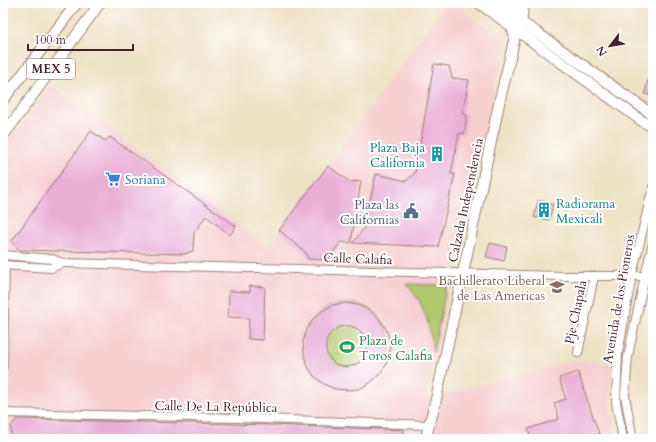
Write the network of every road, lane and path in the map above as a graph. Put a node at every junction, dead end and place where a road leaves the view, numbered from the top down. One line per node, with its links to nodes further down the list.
1 (77, 3): 8 (main road, MEX 5)
2 (100, 3): 11 (main road, MEX 5)
3 (479, 3): 7 (main road)
4 (492, 3): 7 (main road)
5 (515, 3): 7 (main road, Calzada Independencia)
6 (523, 3): 7 (main road, Calzada Independencia)
7 (516, 27): 9 (main road); 10 (main road); 17 (main road, Calzada Independencia)
8 (3, 100)
9 (653, 115)
10 (653, 127)
11 (3, 136)
12 (653, 187): 18 (street, Avenida de los Pioneros)
13 (653, 243): 20 (street, Avenida de los Pioneros)
14 (3, 256): 15 (street, Calle Calafia)
15 (62, 263): 16 (street, Calle Calafia); 17 (street, Calle Calafia)
16 (4, 265): 22 (street)
17 (462, 274): 19 (street, Calle Calafia); 24 (main road, Calzada Independencia)
18 (632, 275): 19 (street, Calle Calafia); 20 (street, Calle Calafia); 26 (street, Avenida de los Pioneros)
19 (594, 276): 21 (street, Pje Chapala)
20 (649, 276): 27 (street, Avenida de los Pioneros)
21 (578, 353)
22 (3, 366)
23 (3, 413): 24 (street, Calle De La República)
24 (429, 425): 25 (main road, Calzada Independencia)
25 (426, 439)
26 (623, 439)
27 (633, 439)

